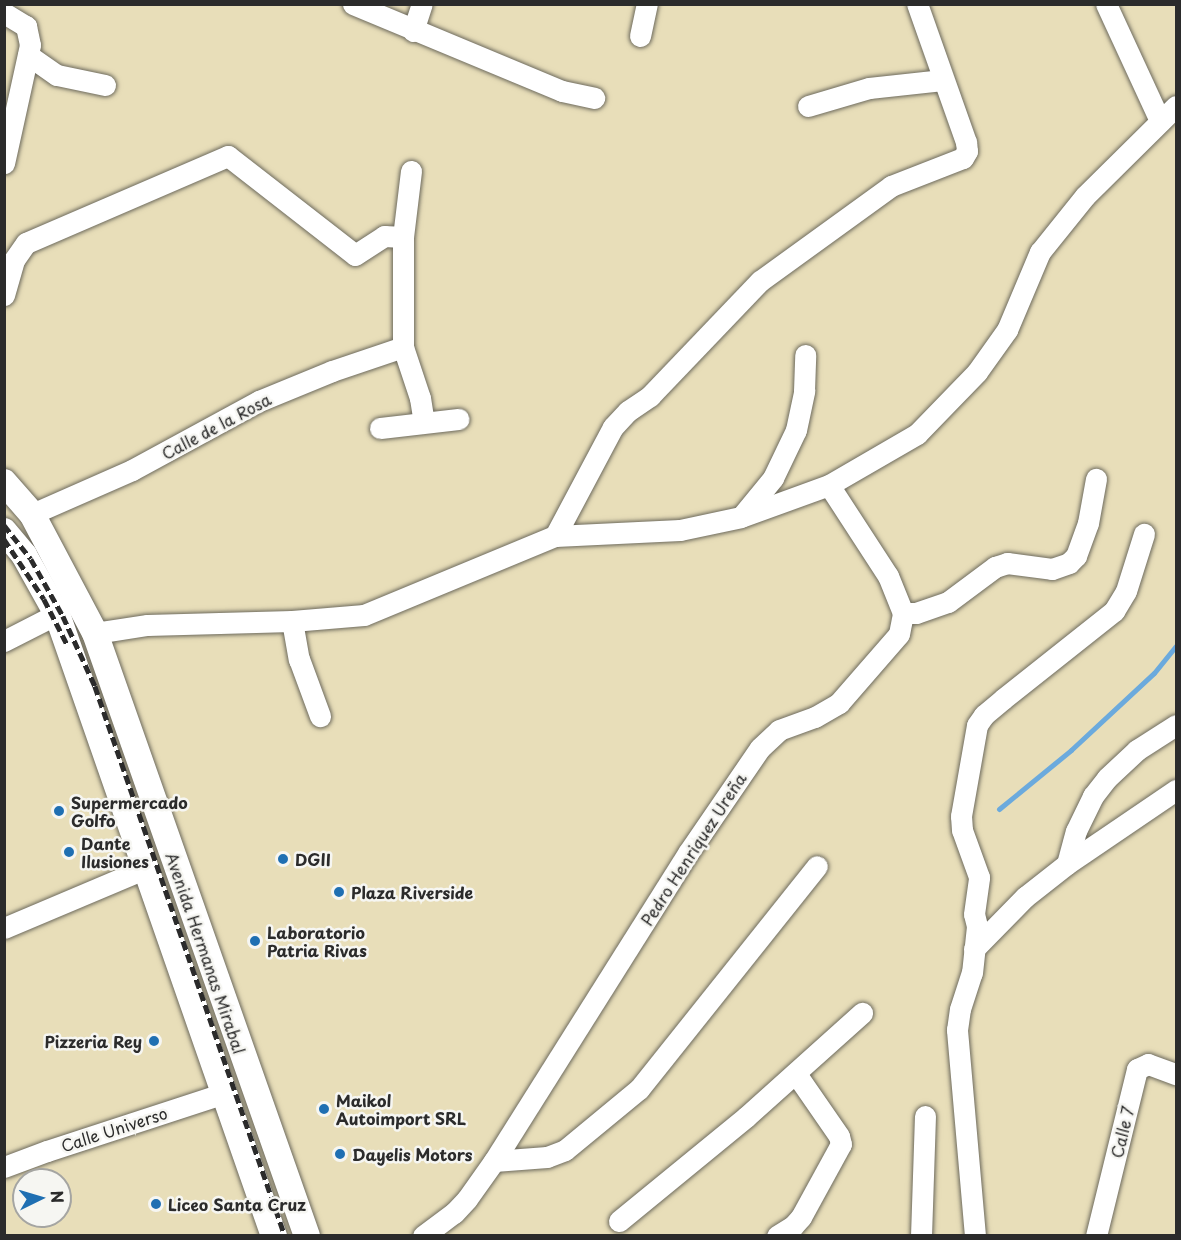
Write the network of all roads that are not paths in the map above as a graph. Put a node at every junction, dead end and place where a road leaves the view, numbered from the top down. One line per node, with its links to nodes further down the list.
1 (353, 4): 7 (street)
2 (422, 4): 7 (street)
3 (647, 4): 8 (street)
4 (917, 4): 10 (street)
5 (1106, 4): 15 (street)
6 (4, 13): 9 (street)
7 (413, 31): 12 (street)
8 (640, 36)
9 (28, 55): 11 (street); 16 (street)
10 (943, 80): 13 (street); 33 (street)
11 (105, 85)
12 (594, 98)
13 (808, 106)
14 (1176, 106): 15 (street)
15 (1160, 121): 28 (street)
16 (4, 163)
17 (411, 171): 18 (street)
18 (403, 237): 19 (street); 21 (street)
19 (9, 259): 20 (street)
20 (4, 295)
21 (403, 347): 24 (street); 29 (street, Calle de la Rosa)
22 (805, 355): 30 (street)
23 (458, 419): 24 (street)
24 (424, 422): 25 (street)
25 (380, 429)
26 (1096, 479): 34 (street)
27 (4, 482): 29 (main road, Avenida Hermanas Mirabal)
28 (829, 485): 30 (street); 34 (street)
29 (32, 514): 37 (main road, Avenida Hermanas Mirabal)
30 (741, 517): 33 (street)
31 (4, 531): 35 (main road, Avenida Hermanas Mirabal)
32 (1144, 534): 46 (street)
33 (555, 536): 36 (street)
34 (903, 613): 52 (street, Pedro Henriquez Ureña)
35 (57, 614): 38 (street); 44 (main road, Avenida Hermanas Mirabal)
36 (292, 621): 37 (street); 39 (street)
37 (95, 633): 56 (main road, Avenida Hermanas Mirabal)
38 (4, 641)
39 (320, 716)
40 (1176, 724): 42 (street)
41 (1176, 790): 42 (street)
42 (1067, 864): 46 (street)
43 (817, 866): 52 (street)
44 (146, 868): 45 (street); 50 (main road, Avenida Hermanas Mirabal)
45 (4, 928)
46 (974, 949): 60 (street)
47 (862, 1013): 48 (street)
48 (796, 1074): 54 (street); 58 (street)
49 (1176, 1074): 61 (street, Calle 7)
50 (224, 1092): 53 (street, Calle Universo); 55 (main road, Avenida Hermanas Mirabal)
51 (925, 1116): 59 (street)
52 (495, 1161): 57 (street, Pedro Henriquez Ureña)
53 (4, 1167)
54 (619, 1221)
55 (274, 1236)
56 (307, 1236)
57 (423, 1236)
58 (777, 1236)
59 (921, 1236)
60 (975, 1236)
61 (1096, 1236)

